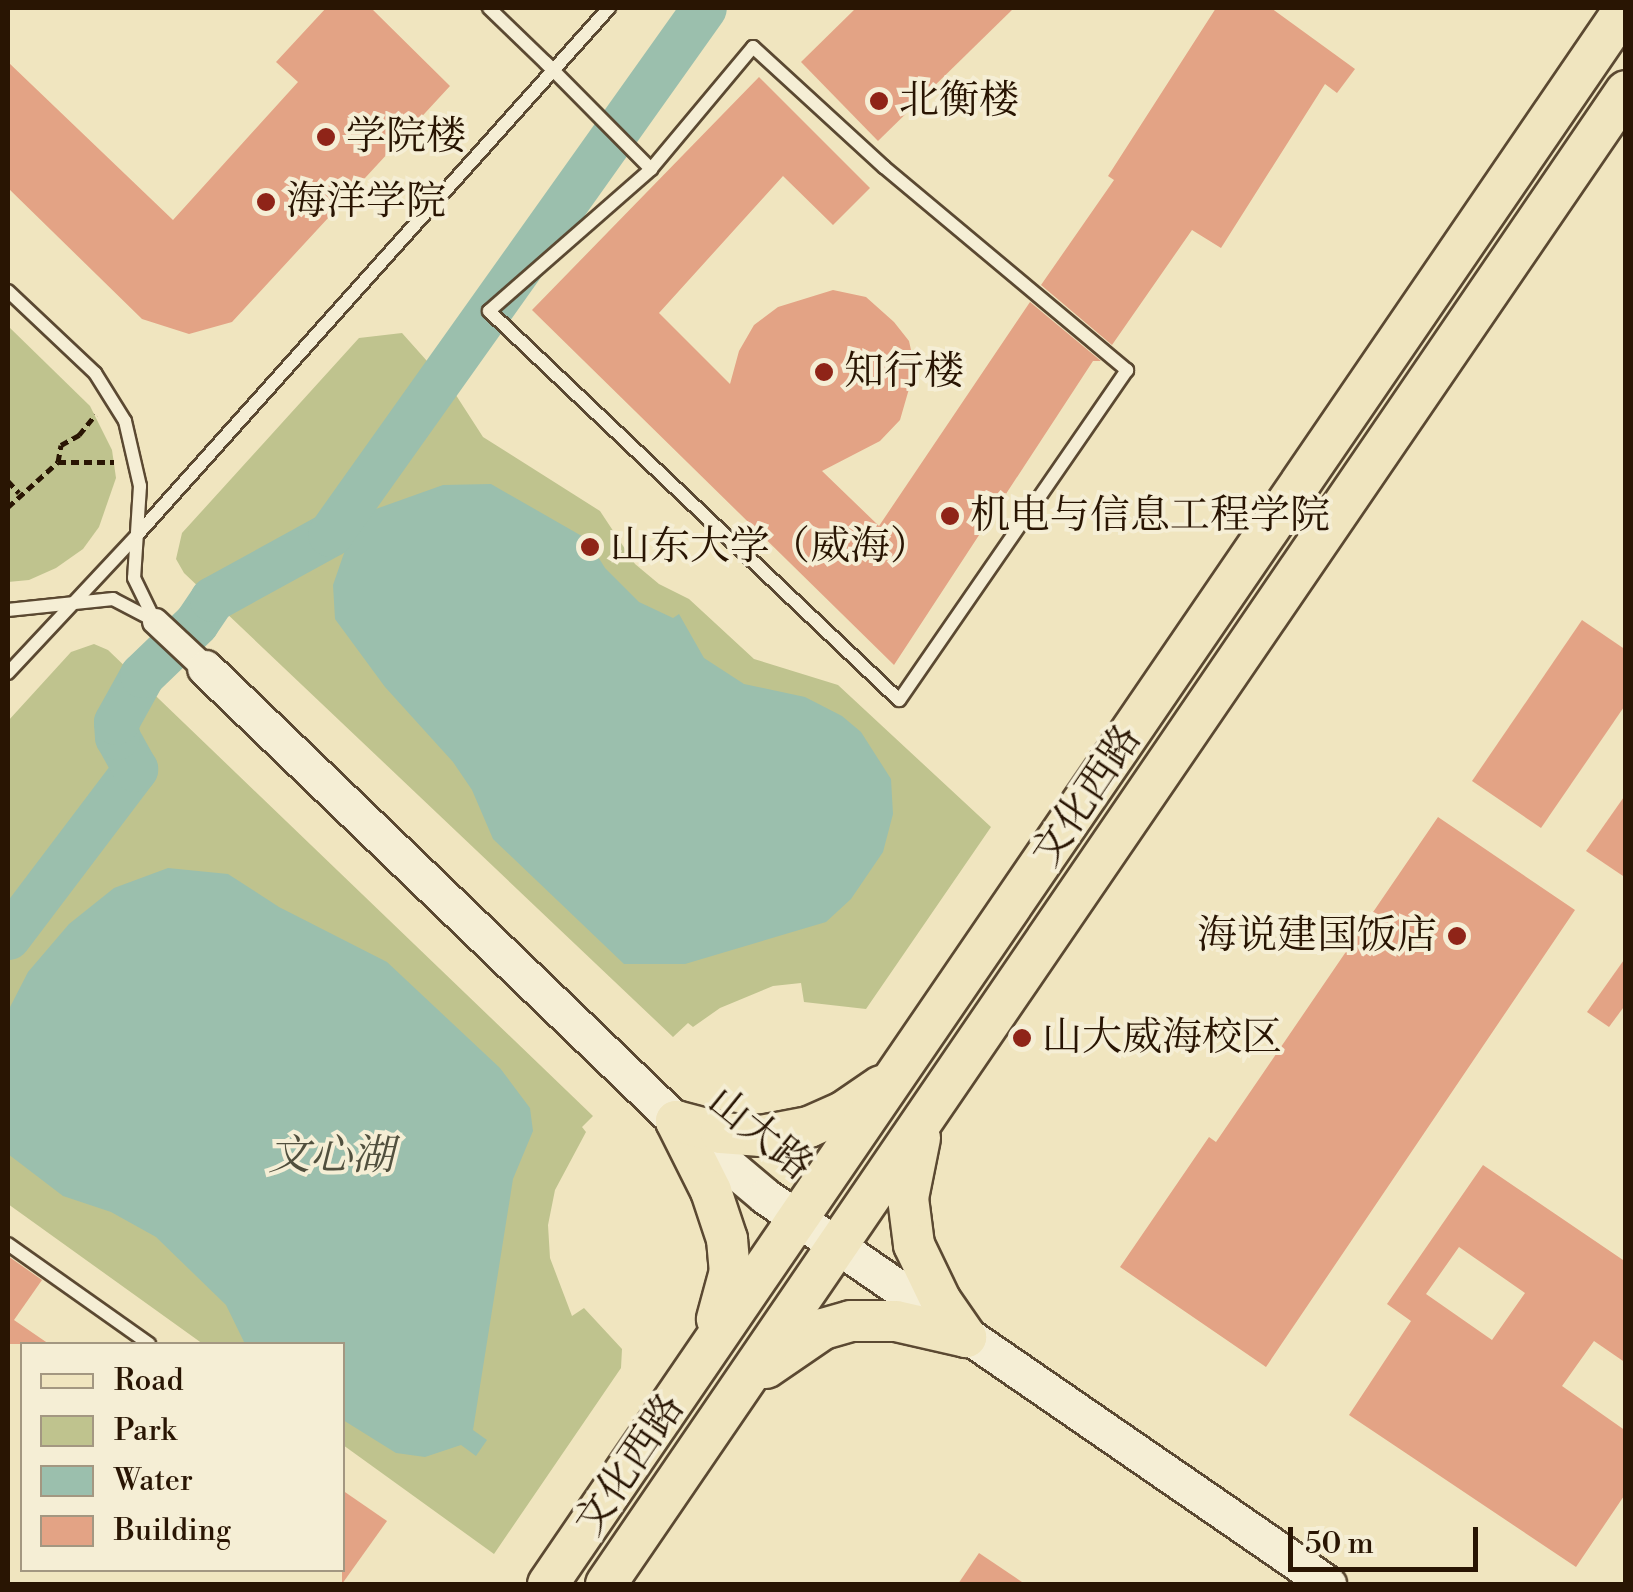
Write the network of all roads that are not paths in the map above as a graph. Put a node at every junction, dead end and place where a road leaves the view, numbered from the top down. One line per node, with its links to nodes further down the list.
1 (489, 8): 4 (lane)
2 (610, 8): 4 (lane)
3 (1625, 8): 17 (main road, 文化西路)
4 (549, 66): 6 (lane); 9 (lane)
5 (1626, 91): 18 (main road, 文化西路)
6 (652, 168): 6 (lane)
7 (8, 291): 8 (lane)
8 (140, 486): 9 (lane); 10 (lane)
9 (138, 534): 10 (lane); 14 (lane)
10 (104, 569): 11 (lane); 13 (lane)
11 (76, 600): 13 (lane); 14 (lane); 16 (lane)
12 (8, 610): 13 (lane)
13 (24, 611)
14 (156, 622): 15 (street)
15 (205, 668): 19 (main road, 山大路)
16 (8, 673)
17 (897, 1075): 19 (main road); 20 (main road, 文化西路)
18 (940, 1094): 22 (main road, 文化西路); 23 (main road)
19 (676, 1122): 20 (main road, 山大路); 25 (main road)
20 (798, 1220): 22 (main road, 山大路); 25 (main road, 文化西路)
21 (8, 1244): 24 (lane)
22 (835, 1248): 23 (main road, 山大路); 26 (main road, 文化西路)
23 (966, 1338): 26 (main road); 29 (main road, 山大路)
24 (146, 1342)
25 (684, 1386): 27 (main road, 文化西路)
26 (718, 1419): 28 (main road, 文化西路)
27 (548, 1584)
28 (606, 1584)
29 (1328, 1584)

